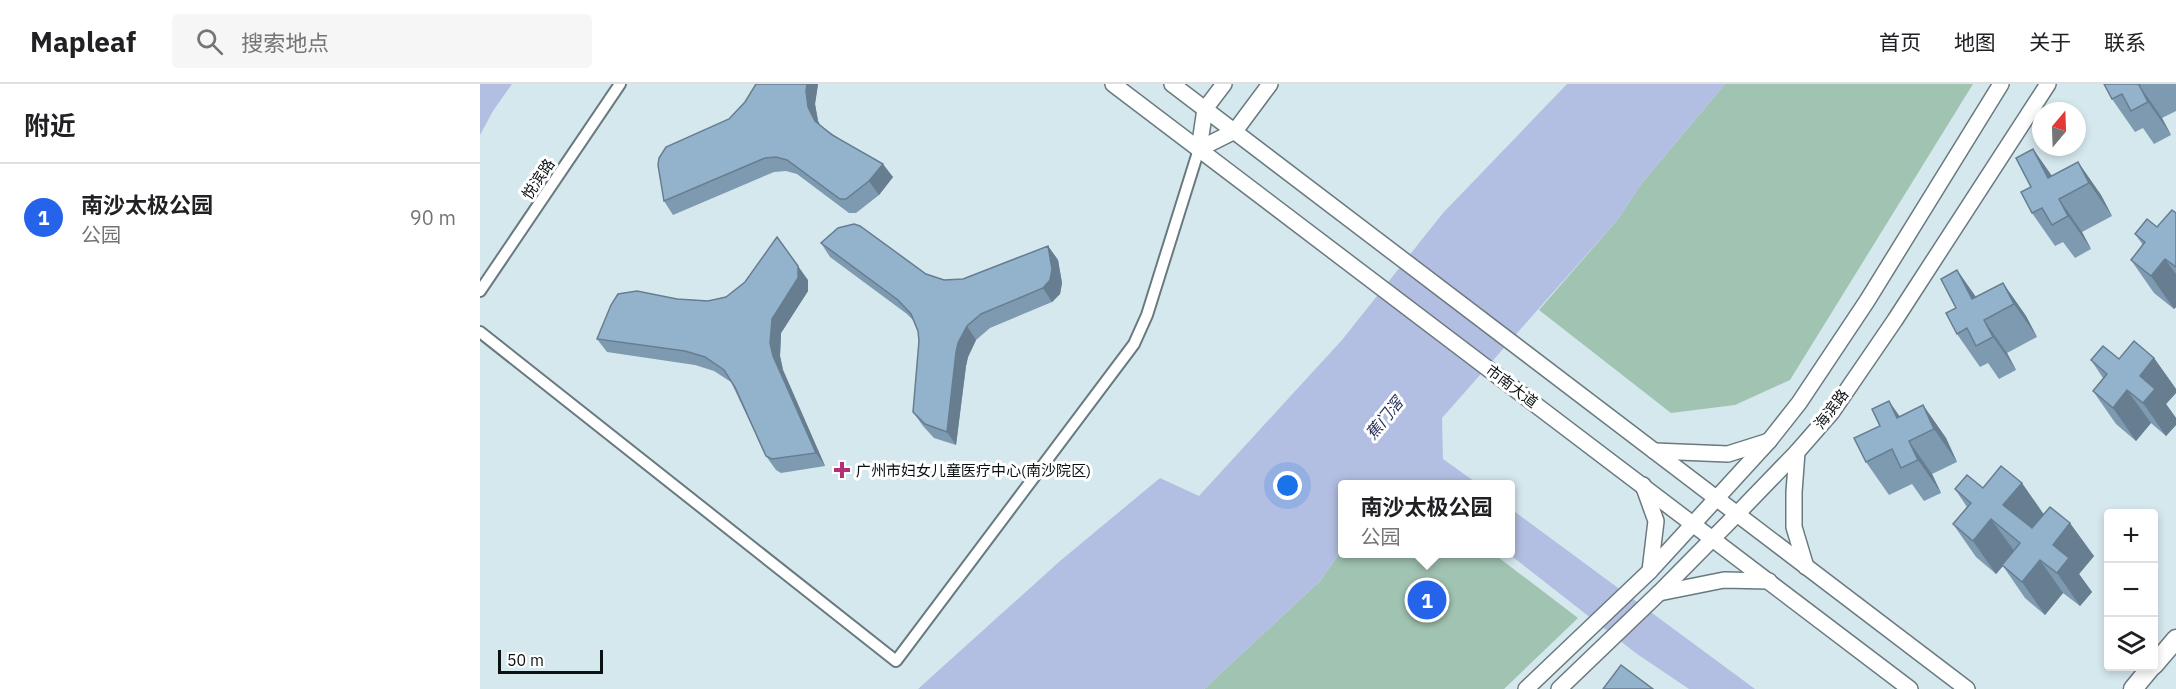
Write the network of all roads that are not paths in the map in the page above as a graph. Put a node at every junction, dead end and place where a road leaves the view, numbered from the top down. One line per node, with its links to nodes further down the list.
1 (620, 84): 11 (street, 悦滨路)
2 (1113, 84): 10 (main road, 市南大道)
3 (1172, 84): 8 (main road)
4 (1224, 84): 8 (main road)
5 (1269, 84): 9 (main road)
6 (2001, 84): 13 (main road, 海滨路)
7 (2048, 84): 15 (main road, 海滨路)
8 (1205, 109): 9 (main road); 10 (main road)
9 (1235, 131): 10 (main road); 14 (main road)
10 (1199, 149): 12 (street); 16 (main road, 市南大道)
11 (480, 291)
12 (480, 332)
13 (1769, 441): 14 (main road); 17 (main road, 海滨路)
14 (1654, 451): 17 (main road)
15 (1797, 452): 18 (main road, 海滨路); 21 (main road)
16 (1643, 485): 19 (main road, 市南大道); 22 (main road)
17 (1717, 498): 18 (main road); 19 (main road, 海滨路)
18 (1737, 514): 20 (main road, 海滨路); 21 (main road)
19 (1694, 523): 20 (main road, 市南大道); 22 (main road, 海滨路)
20 (1712, 538): 23 (main road, 市南大道); 24 (main road, 海滨路)
21 (1806, 567): 31 (main road)
22 (1650, 571): 28 (main road, 海滨路)
23 (1769, 581): 24 (main road); 30 (main road, 市南大道)
24 (1659, 593): 29 (main road, 海滨路)
25 (2176, 639): 26 (main road)
26 (2158, 660)
27 (2149, 671): 32 (main road)
28 (1526, 689)
29 (1559, 689)
30 (1910, 689)
31 (1967, 689)
32 (2133, 689)

